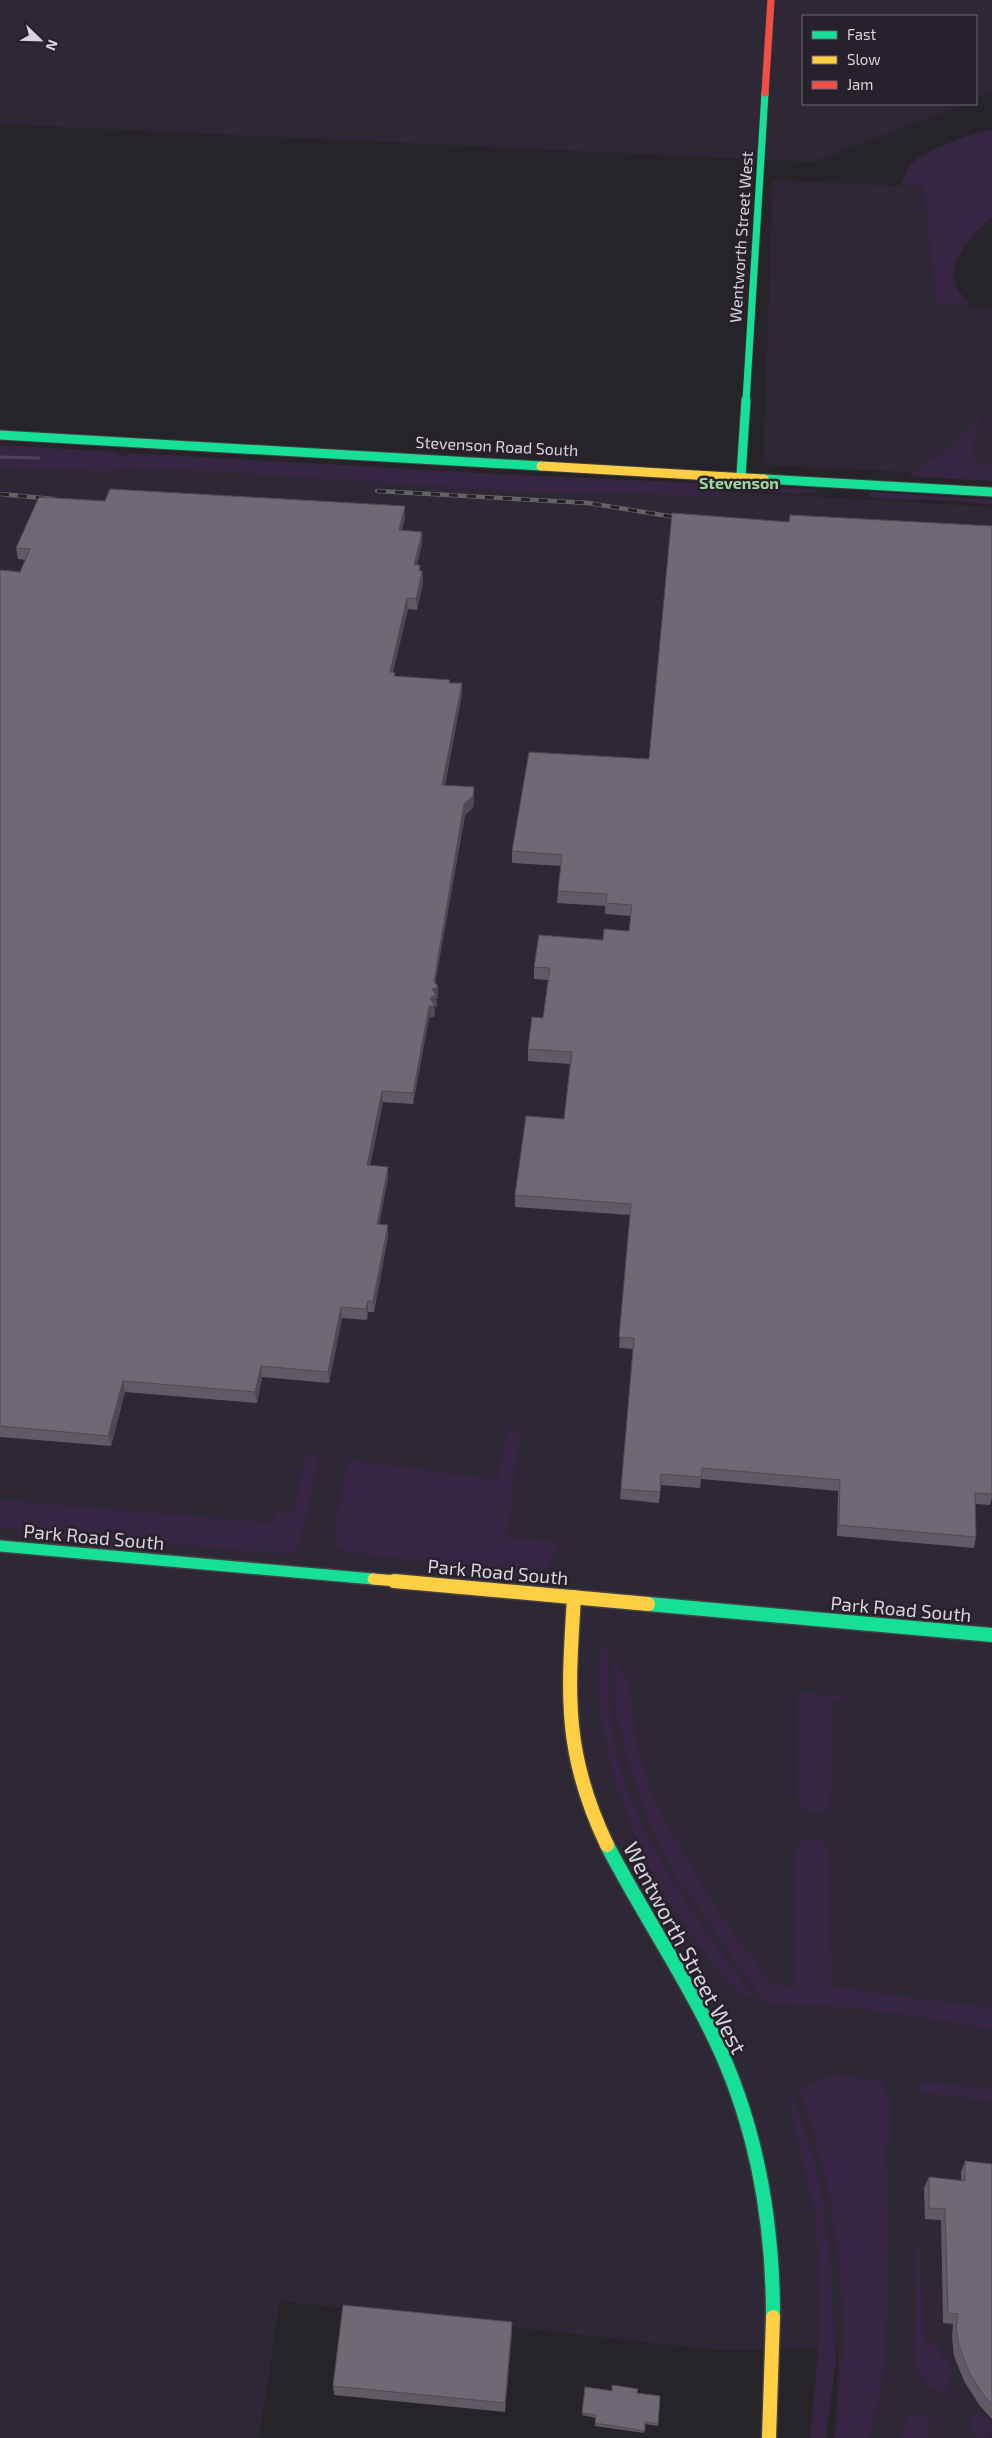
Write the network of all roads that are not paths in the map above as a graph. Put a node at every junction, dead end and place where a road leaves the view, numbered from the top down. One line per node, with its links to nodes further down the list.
1 (771, 0): 3 (main road, Wentworth Street West)
2 (0, 435): 3 (main road, Stevenson Road South)
3 (741, 476): 4 (main road, Stevenson Road South)
4 (992, 492)
5 (0, 1546): 6 (main road, Park Road South)
6 (574, 1597): 7 (main road, Park Road South); 8 (main road, Wentworth Street West)
7 (992, 1635)
8 (769, 2438)

